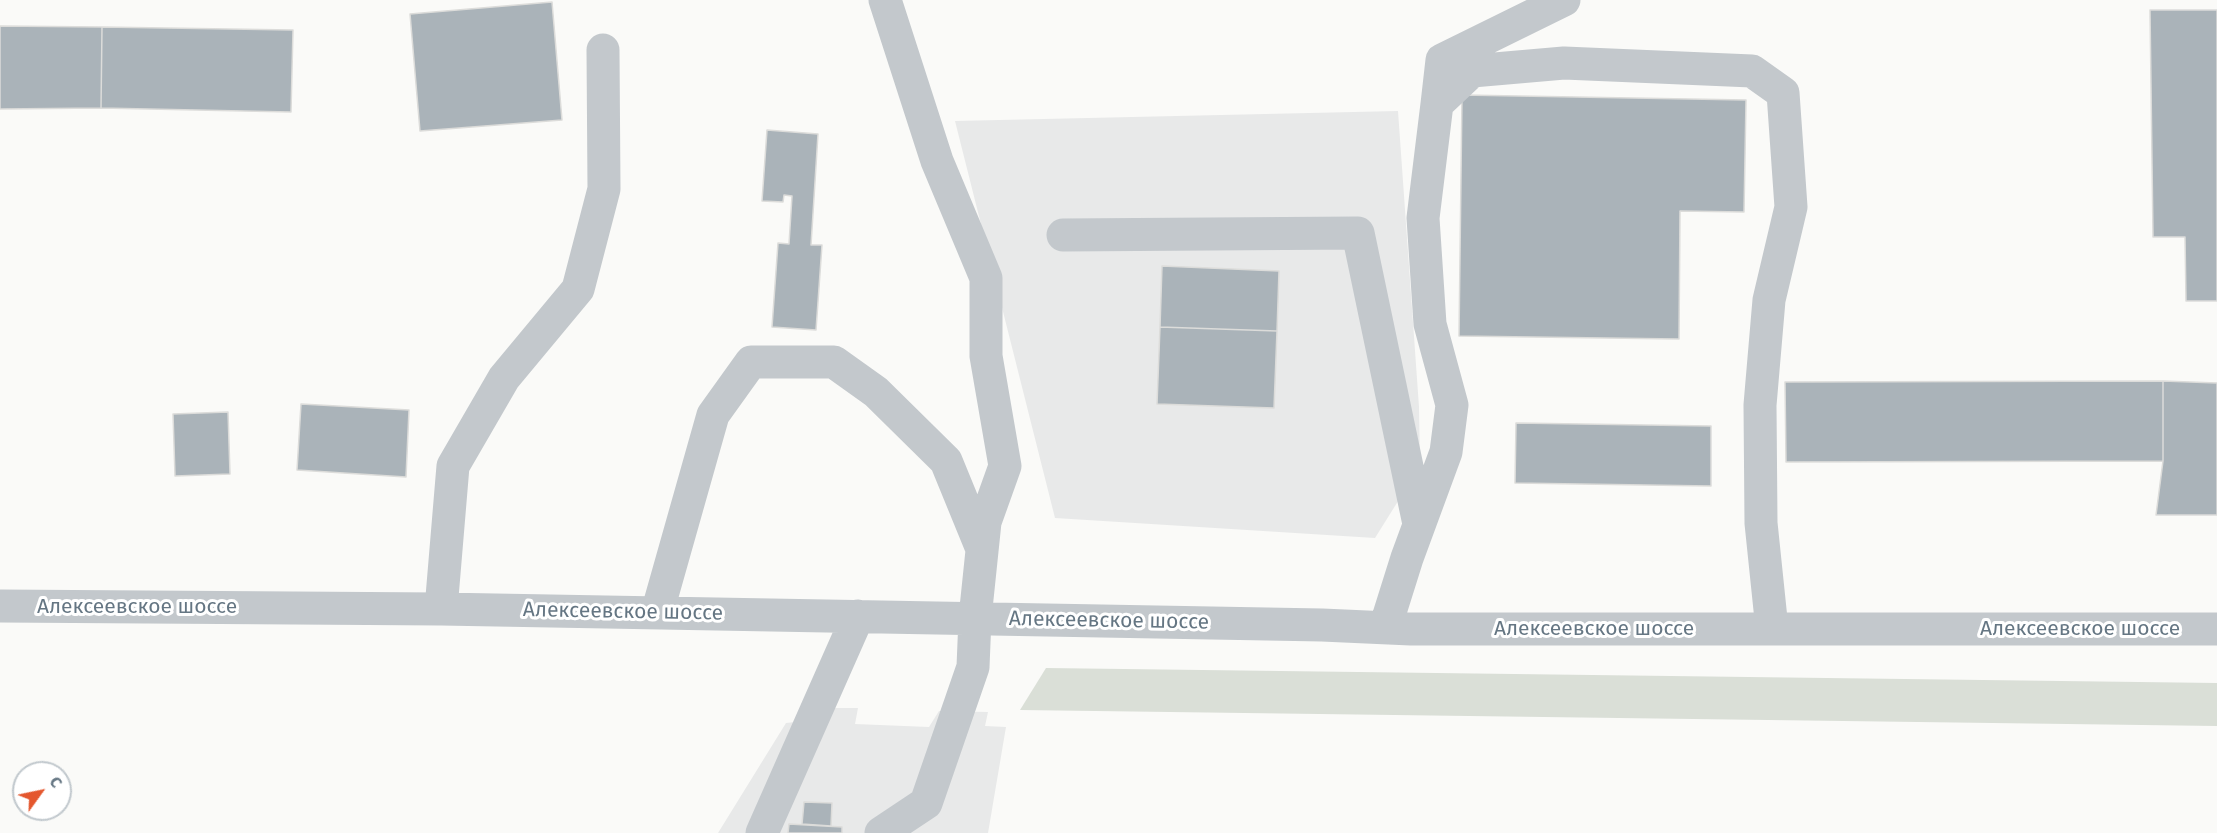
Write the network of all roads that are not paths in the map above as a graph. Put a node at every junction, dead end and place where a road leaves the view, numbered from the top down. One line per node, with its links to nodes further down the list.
1 (885, 0): 7 (street)
2 (1564, 0): 4 (street)
3 (603, 50): 9 (street)
4 (1437, 104): 6 (street); 14 (street)
5 (1063, 235): 6 (street)
6 (1419, 524): 13 (street)
7 (982, 549): 10 (street); 12 (street)
8 (0, 606): 9 (street, Алексеевское шоссе)
9 (441, 609): 10 (street, Алексеевское шоссе)
10 (657, 613): 11 (street, Алексеевское шоссе)
11 (858, 616): 12 (street, Алексеевское шоссе); 16 (street)
12 (975, 618): 13 (street, Алексеевское шоссе); 17 (street)
13 (1385, 628): 14 (street, Алексеевское шоссе)
14 (1772, 629): 15 (street, Алексеевское шоссе)
15 (2217, 629)
16 (762, 833)
17 (881, 833)

